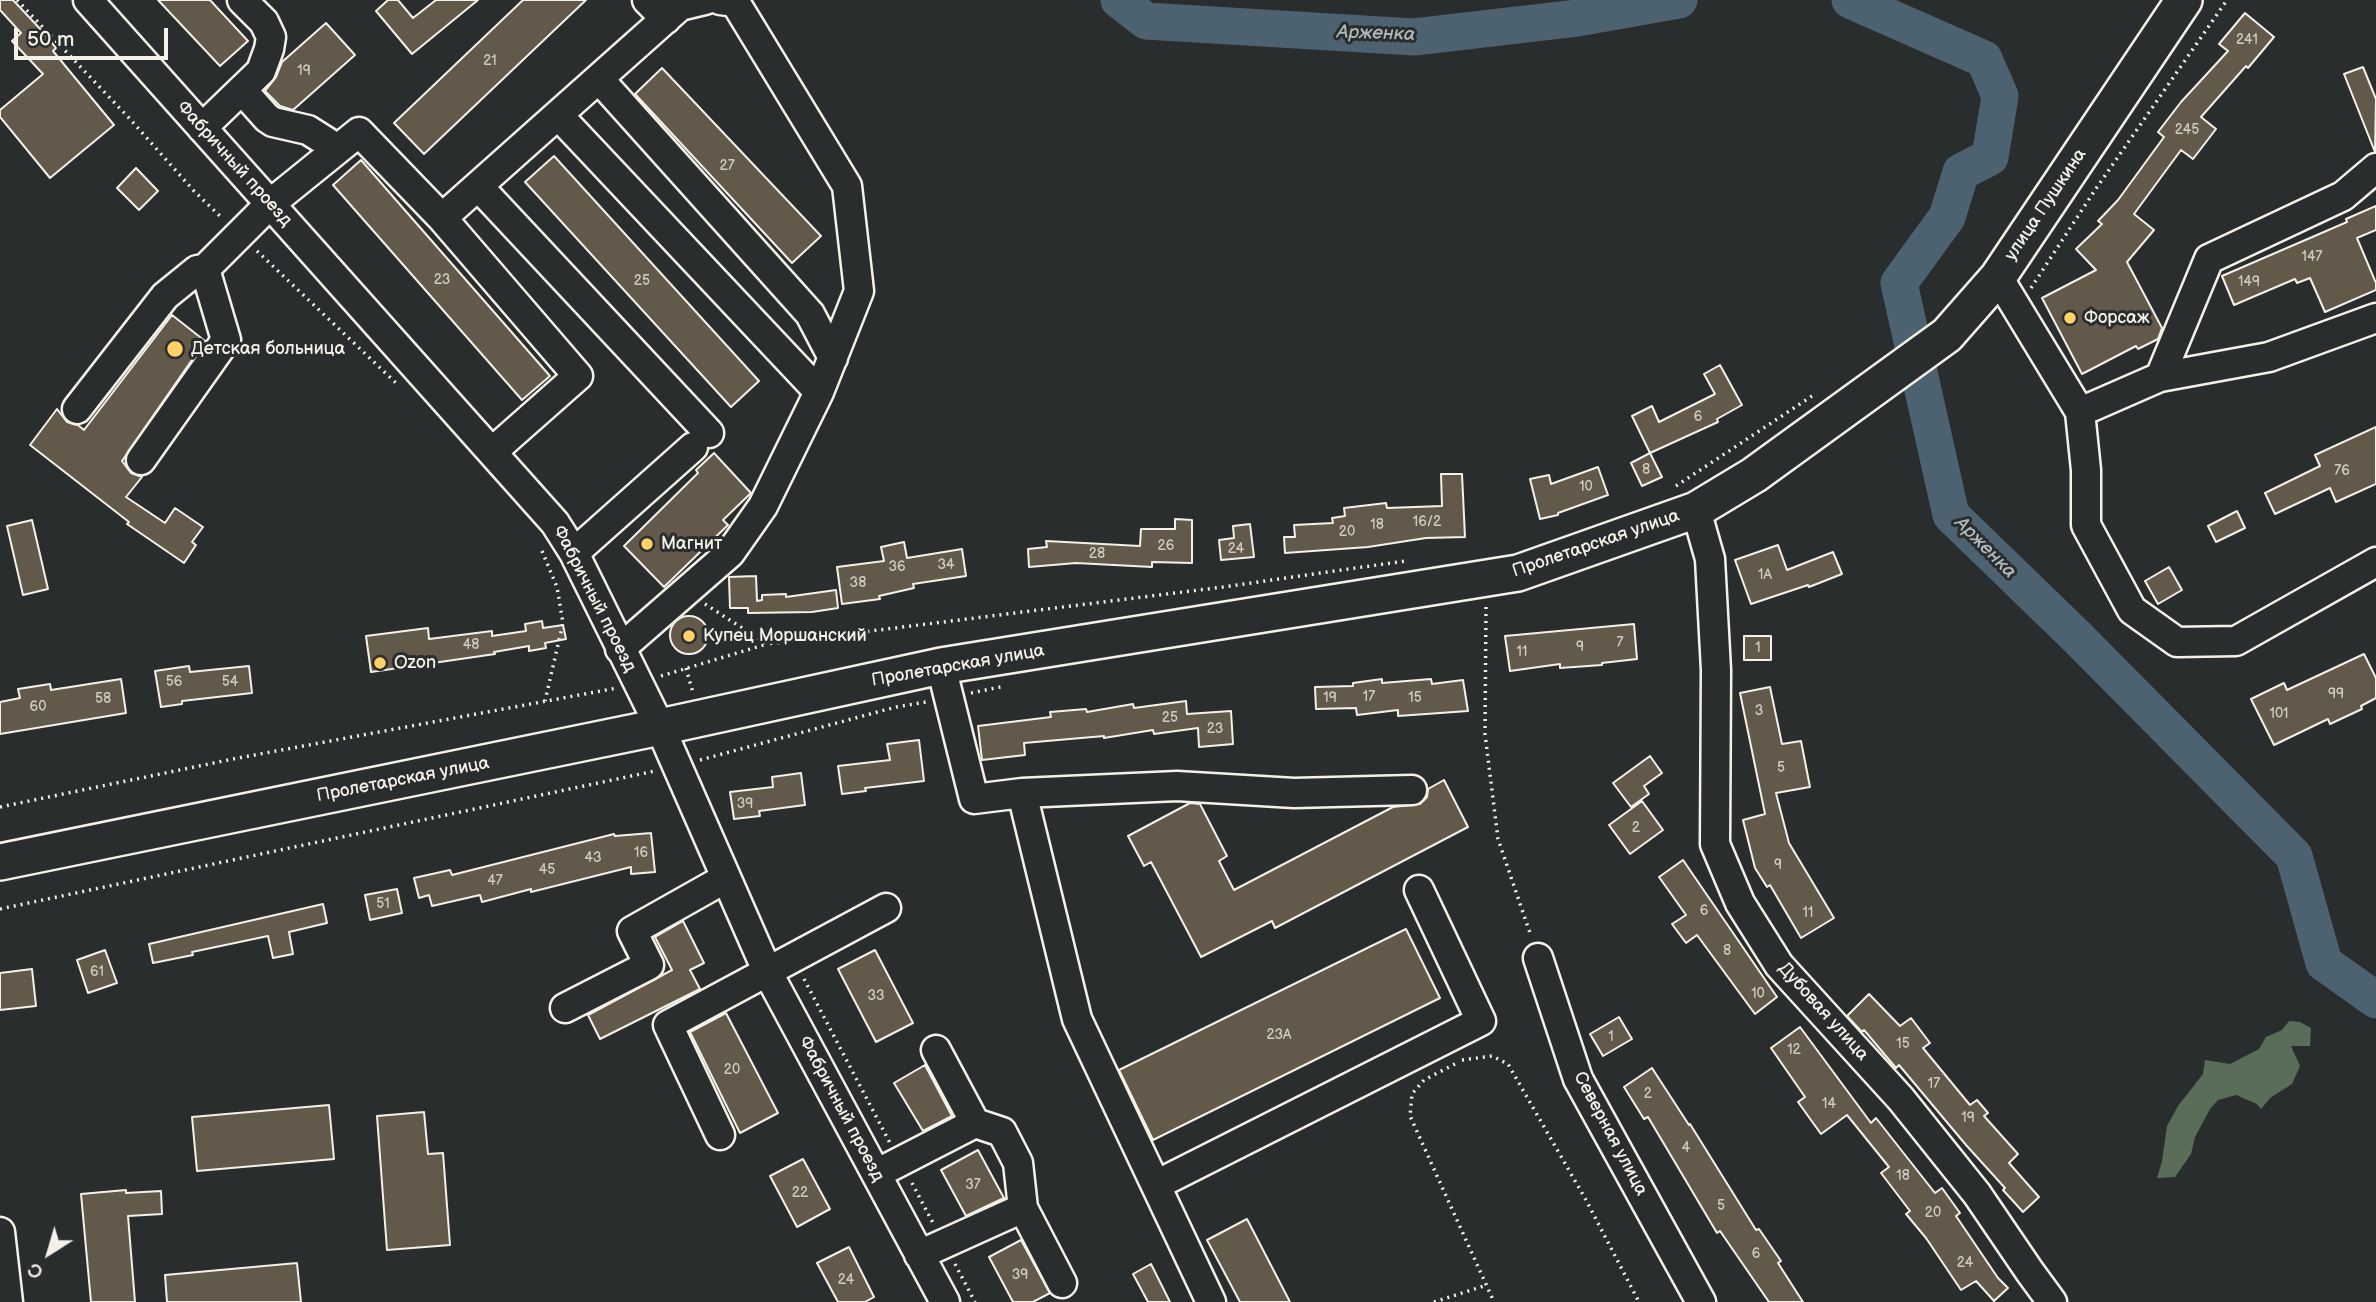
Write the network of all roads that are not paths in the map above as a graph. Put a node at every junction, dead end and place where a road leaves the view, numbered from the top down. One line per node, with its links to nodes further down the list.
1 (88, 0): 10 (street, Фабричный проезд)
2 (242, 0): 8 (street)
3 (705, 0): 6 (street)
4 (720, 0): 19 (street)
5 (2184, 0): 17 (main road, улица Пушкина)
6 (656, 10): 7 (street)
7 (599, 79): 9 (street); 19 (street)
8 (242, 90): 10 (street); 11 (street)
9 (559, 116): 13 (street); 22 (street)
10 (202, 128): 14 (street, Фабричный проезд)
11 (334, 150): 14 (street); 15 (street)
12 (2376, 168): 20 (street)
13 (478, 186): 15 (street); 28 (street)
14 (270, 204): 16 (street); 25 (street, Фабричный проезд)
15 (442, 218): 25 (street)
16 (205, 269): 23 (street); 26 (street)
17 (1998, 277): 21 (main road, улица Пушкина); 24 (street)
18 (2376, 318): 20 (street)
19 (833, 358): 22 (street)
20 (2160, 377): 24 (street)
21 (1878, 384): 27 (main road, Пролетарская улица)
22 (819, 392): 30 (street)
23 (77, 410)
24 (2080, 412): 29 (street)
25 (492, 452): 28 (street, Фабричный проезд)
26 (141, 460)
27 (1682, 501): 31 (main road, Пролетарская улица); 51 (street, Дубовая улица)
28 (574, 553): 30 (street, Фабричный проезд)
29 (2376, 562)
30 (620, 649): 32 (street, Фабричный проезд)
31 (945, 682): 32 (main road, Пролетарская улица); 34 (street)
32 (660, 727): 35 (main road, Пролетарская улица); 36 (street, Фабричный проезд)
33 (1412, 790): 34 (street)
34 (1022, 793): 46 (street)
35 (0, 862)
36 (726, 878): 40 (street, Фабричный проезд); 41 (street)
37 (1419, 890): 46 (street)
38 (886, 908): 40 (street)
39 (1538, 958): 55 (street, Северная улица)
40 (768, 973): 44 (street); 45 (street, Фабричный проезд)
41 (565, 1008)
42 (936, 1050): 43 (street)
43 (975, 1123): 45 (street); 47 (street)
44 (720, 1135)
45 (888, 1168): 49 (street, Фабричный проезд)
46 (1156, 1185): 54 (street)
47 (1023, 1208): 49 (street); 50 (street)
48 (0, 1232): 52 (street)
49 (932, 1249): 53 (street, Фабричный проезд)
50 (1062, 1283)
51 (2042, 1299)
52 (8, 1302)
53 (945, 1302)
54 (1211, 1302)
55 (1701, 1302)

